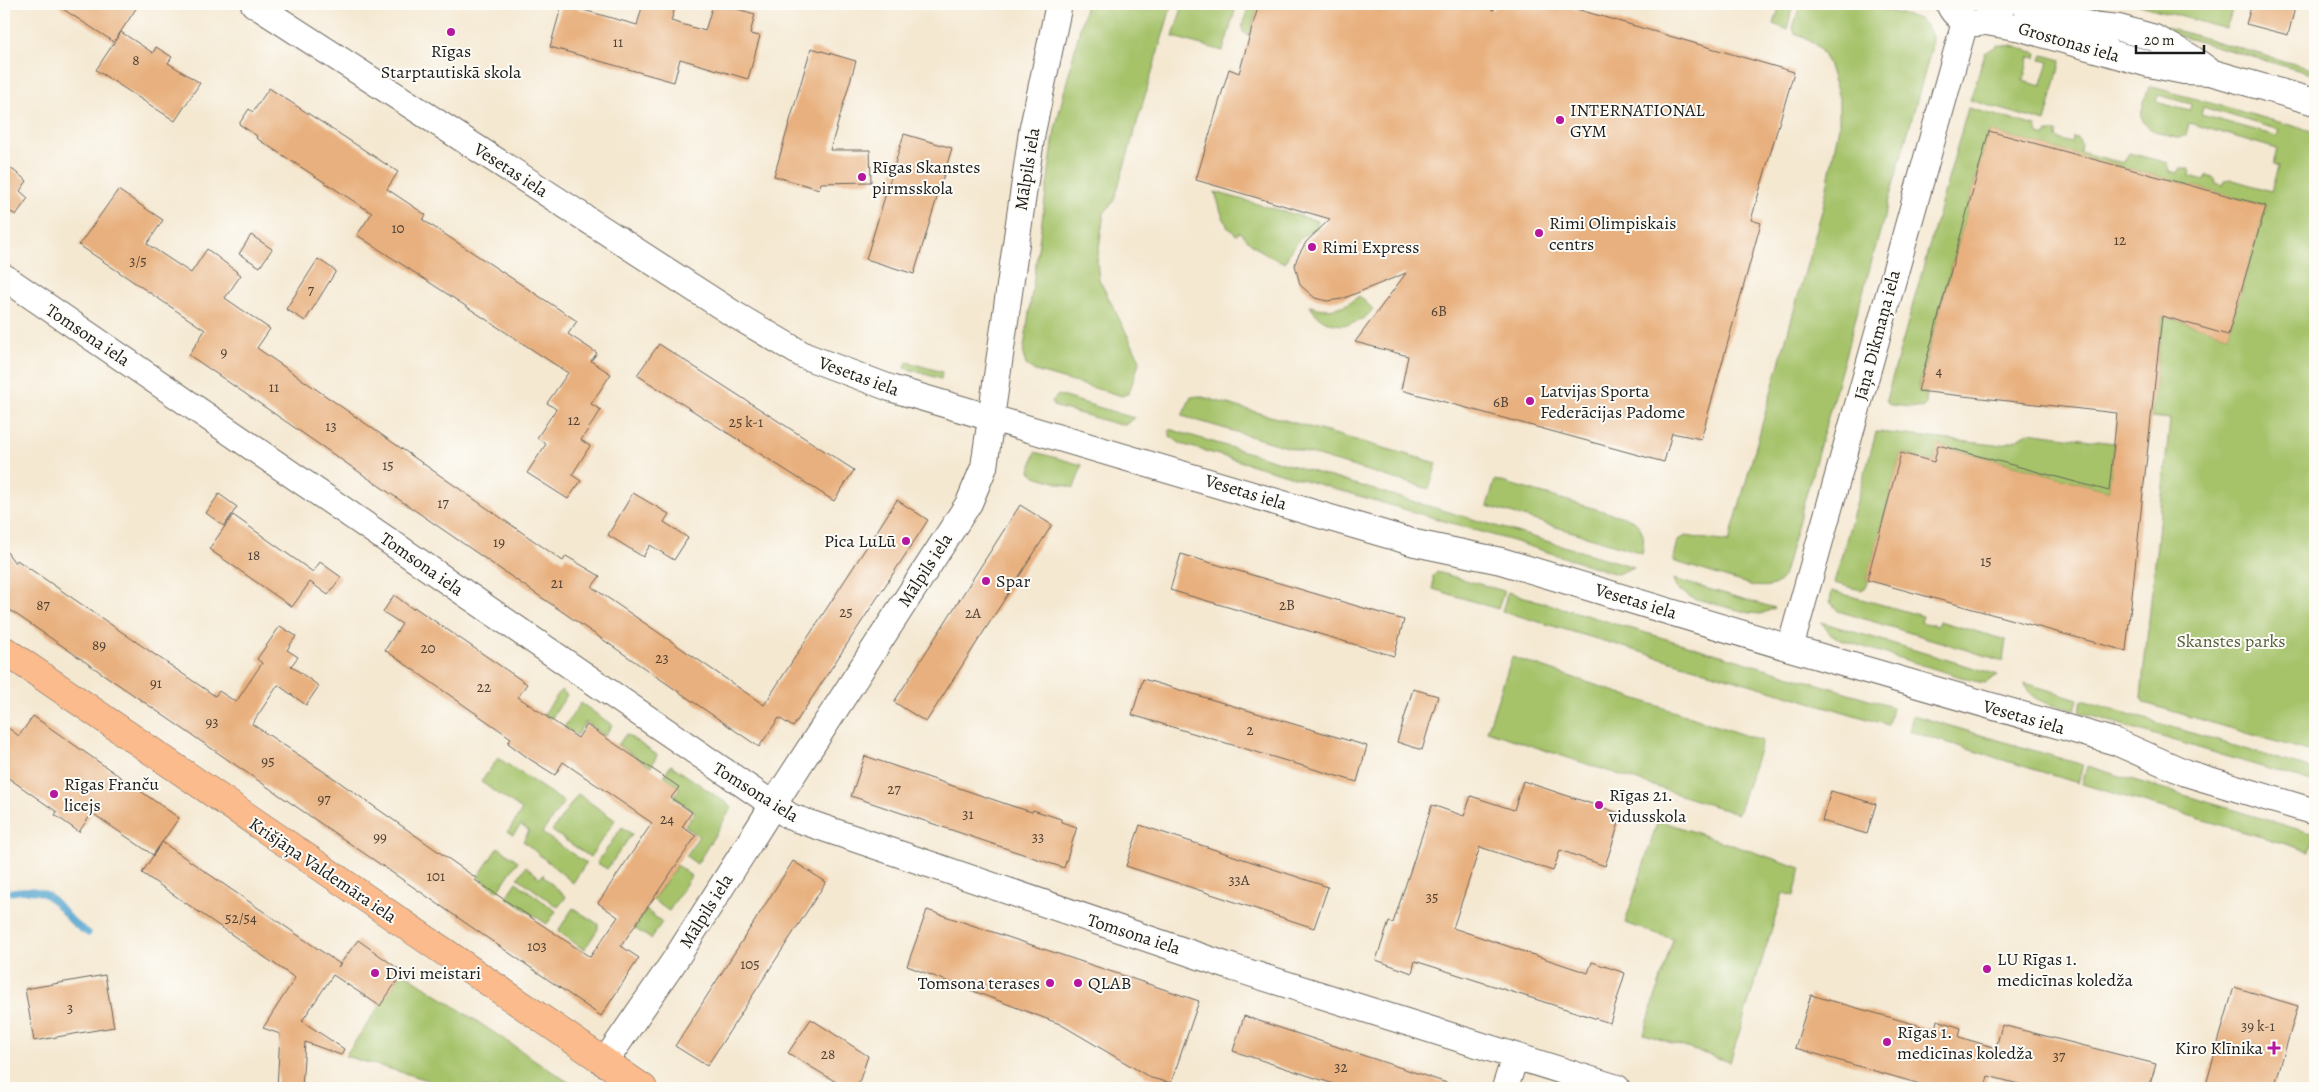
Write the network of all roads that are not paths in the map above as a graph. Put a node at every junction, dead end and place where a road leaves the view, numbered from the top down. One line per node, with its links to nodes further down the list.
1 (254, 4): 8 (street, Vesetas iela)
2 (1059, 4): 8 (street, Mālpils iela)
3 (2023, 4): 5 (street, Grostonas iela)
4 (1976, 13): 5 (street, Grostonas iela); 9 (street, Jāņa Dikmaņa iela)
5 (2210, 72): 6 (street, Grostonas iela)
6 (2315, 102)
7 (4, 277): 11 (street, Tomsona iela)
8 (990, 417): 9 (street, Vesetas iela); 11 (street, Mālpils iela)
9 (1790, 648): 12 (street, Vesetas iela)
10 (4, 650): 14 (main road, Krišjāņa Valdemāra iela)
11 (773, 806): 13 (street, Tomsona iela); 14 (street, Mālpils iela)
12 (2315, 812)
13 (1515, 1057): 16 (street); 17 (street, Tomsona iela)
14 (604, 1063): 15 (main road, Krišjāņa Valdemāra iela)
15 (643, 1088)
16 (1505, 1088)
17 (1617, 1088)

